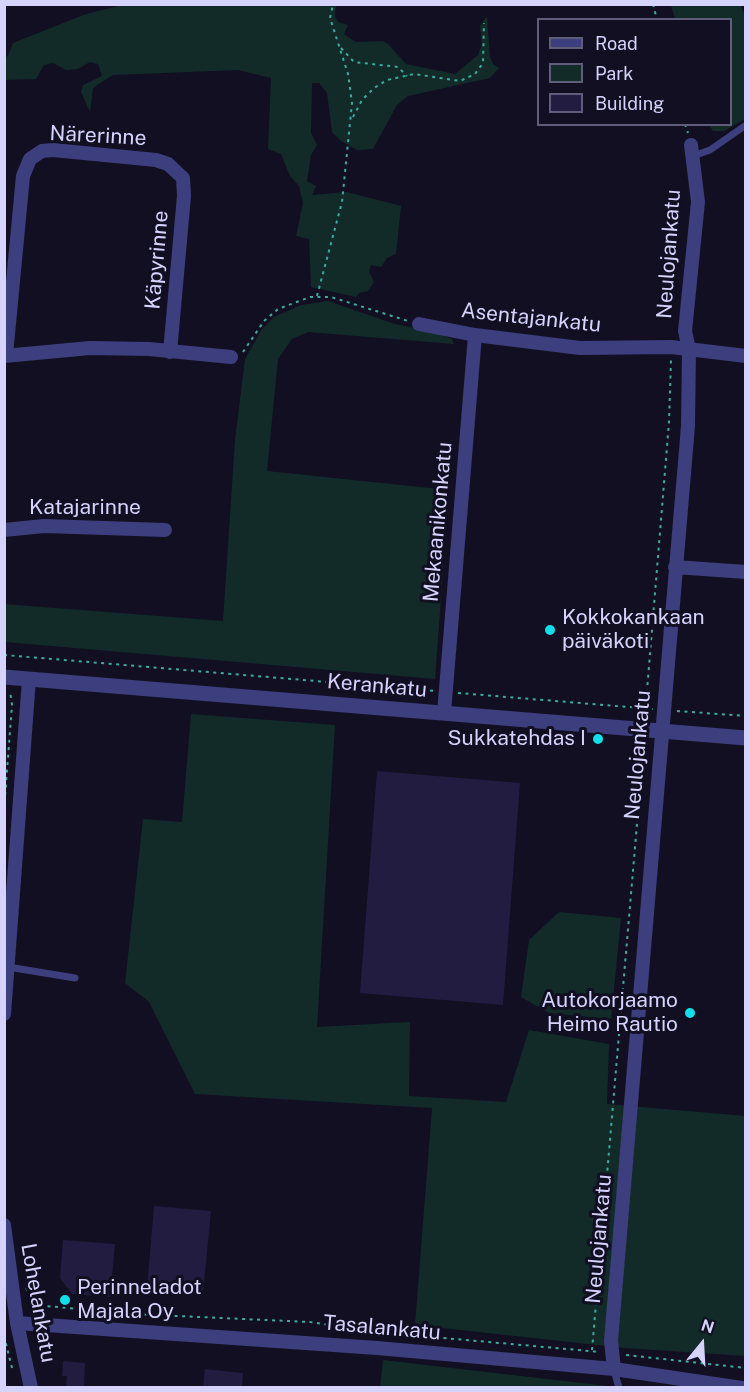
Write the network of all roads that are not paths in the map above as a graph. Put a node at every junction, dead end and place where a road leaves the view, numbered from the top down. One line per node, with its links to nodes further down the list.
1 (746, 126): 2 (lane)
2 (692, 150): 6 (street, Neulojankatu)
3 (180, 173): 7 (street, Käpyrinne); 8 (street, Närerinne)
4 (419, 324): 5 (street, Asentajankatu)
5 (475, 335): 6 (street, Asentajankatu); 17 (street, Mekaanikonkatu)
6 (689, 349): 9 (street, Asentajankatu); 13 (street, Neulojankatu)
7 (170, 352): 8 (street); 10 (street)
8 (5, 356)
9 (746, 356)
10 (231, 357)
11 (4, 530): 12 (street, Katajarinne)
12 (165, 530)
13 (675, 567): 14 (street); 18 (street, Neulojankatu)
14 (746, 572)
15 (6, 677): 16 (street, Kerankatu)
16 (29, 679): 17 (street, Kerankatu); 20 (street)
17 (444, 712): 18 (street, Kerankatu)
18 (662, 731): 19 (street, Kerankatu); 25 (street, Neulojankatu)
19 (746, 738)
20 (8, 967): 21 (lane); 22 (street)
21 (75, 978)
22 (4, 1014)
23 (4, 1226): 24 (street, Lohelankatu)
24 (17, 1323): 25 (street, Tasalankatu); 26 (street, Lohelankatu)
25 (614, 1370): 27 (lane); 28 (street, Tasalankatu)
26 (31, 1388)
27 (619, 1388)
28 (742, 1388)

